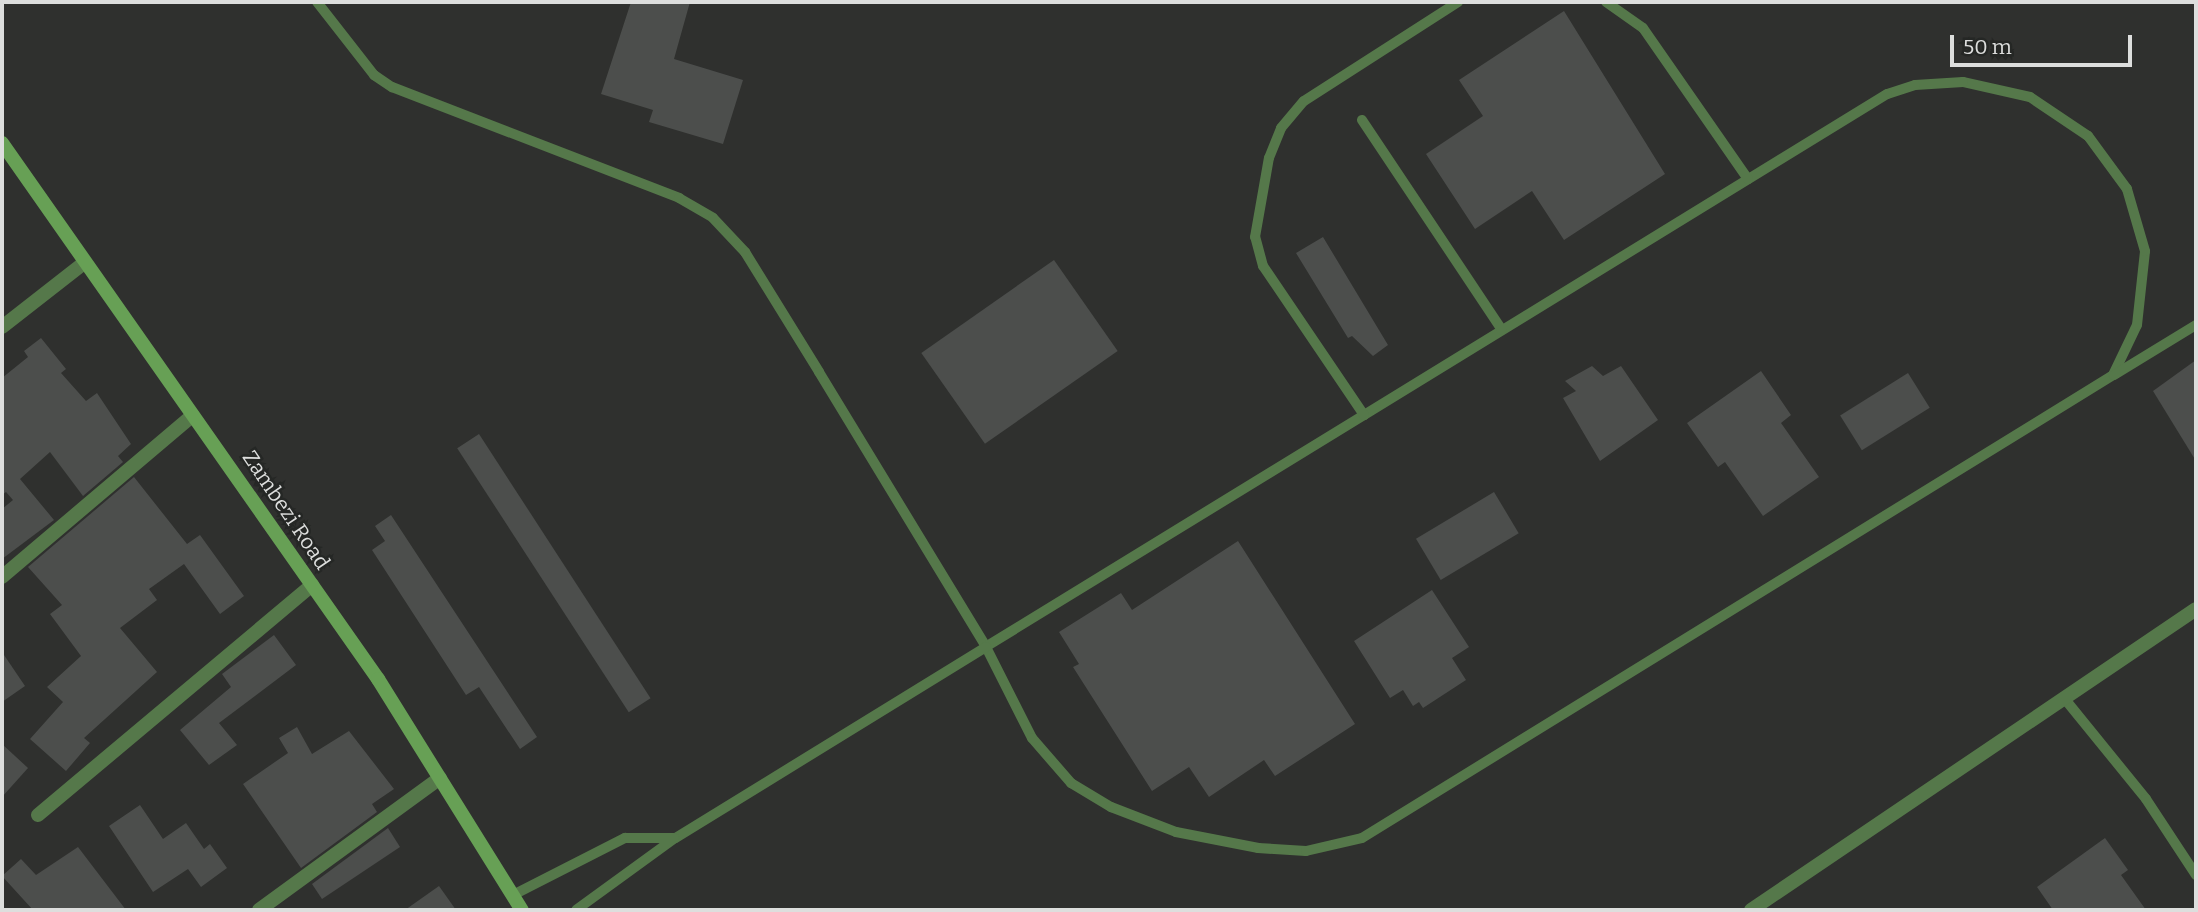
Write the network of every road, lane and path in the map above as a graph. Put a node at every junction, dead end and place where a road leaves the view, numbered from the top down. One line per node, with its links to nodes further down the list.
1 (317, 2): 17 (lane)
2 (1458, 2): 13 (lane)
3 (1606, 2): 6 (lane)
4 (1362, 120): 10 (lane)
5 (2, 144): 7 (main road, Zambezi Road)
6 (1748, 180): 10 (lane); 11 (lane)
7 (84, 263): 9 (street); 12 (main road, Zambezi Road)
8 (2196, 325): 11 (lane)
9 (2, 327)
10 (1502, 330): 13 (lane)
11 (2113, 375): 17 (lane)
12 (193, 415): 14 (street); 15 (main road, Zambezi Road)
13 (1364, 415): 17 (lane)
14 (2, 577)
15 (312, 585): 19 (main road, Zambezi Road); 20 (street)
16 (2196, 609): 18 (street)
17 (986, 647): 21 (lane)
18 (2064, 698): 22 (lane); 27 (street)
19 (440, 778): 23 (main road, Zambezi Road); 24 (street)
20 (37, 815)
21 (675, 838): 23 (lane); 26 (lane)
22 (2196, 875)
23 (513, 895): 25 (main road, Zambezi Road)
24 (259, 910)
25 (522, 910)
26 (576, 910)
27 (1751, 910)

